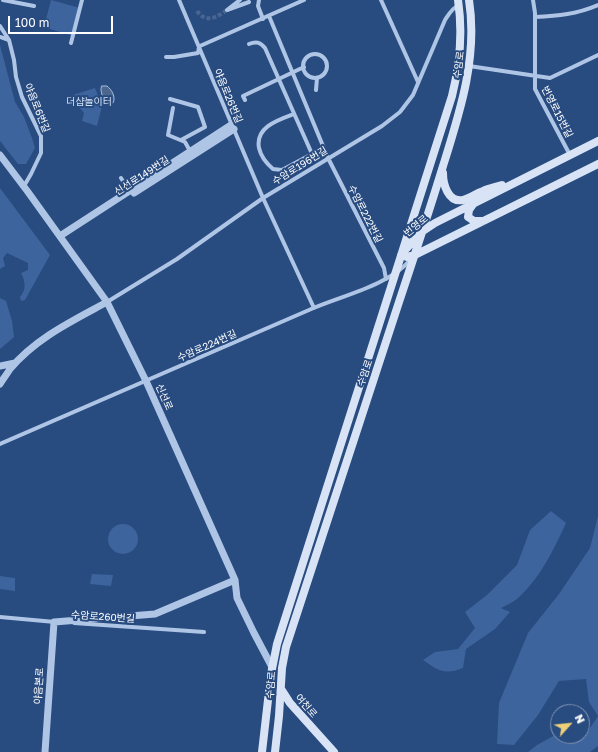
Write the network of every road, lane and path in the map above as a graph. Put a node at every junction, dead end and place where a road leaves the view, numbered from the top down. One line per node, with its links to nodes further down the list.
1 (3, 0): 13 (street)
2 (82, 0): 21 (street)
3 (179, 0): 23 (street, 야음로26번길)
4 (240, 0): 10 (street)
5 (258, 0): 14 (street)
6 (304, 0): 15 (street)
7 (381, 0): 32 (street)
8 (469, 0): 26 (main road, 수암로)
9 (533, 0): 16 (street, 번영로15번길)
10 (249, 1): 14 (street)
11 (459, 3): 32 (street, 수암로196번길); 56 (main road, 수암로)
12 (598, 4): 16 (street)
13 (34, 6)
14 (258, 6): 17 (street)
15 (269, 16): 17 (street); 28 (street, 수암로222번길)
16 (535, 17): 29 (street, 번영로15번길)
17 (263, 19): 23 (street)
18 (0, 26): 20 (street, 야음로6번길)
19 (0, 37): 20 (street)
20 (9, 40): 49 (street, 야음로6번길)
21 (71, 42)
22 (249, 44): 31 (street)
23 (200, 46): 25 (street); 38 (street, 야음로26번길)
24 (598, 55): 29 (street, 번영로15번길)
25 (166, 57)
26 (469, 66): 29 (street); 46 (main road, 수암로)
27 (304, 67): 28 (street); 30 (street); 30 (street)
28 (292, 73): 31 (street); 44 (street, 수암로222번길)
29 (536, 76): 42 (street, 번영로15번길)
30 (317, 78): 33 (street)
31 (278, 80): 35 (street); 37 (street)
32 (418, 82): 44 (street, 수암로196번길)
33 (316, 90)
34 (170, 99): 39 (street)
35 (245, 100)
36 (173, 108): 39 (street)
37 (294, 114): 37 (street)
38 (233, 127): 41 (street); 50 (street, 신선로149번길); 51 (street, 야음로26번길)
39 (181, 140): 41 (street)
40 (598, 140): 42 (main road, 번영로)
41 (190, 151): 50 (street)
42 (570, 154): 47 (main road, 번영로)
43 (0, 155): 49 (street, 신선로)
44 (328, 158): 51 (street, 수암로196번길); 59 (street, 수암로222번길)
45 (598, 164): 53 (main road)
46 (443, 167): 47 (main road); 54 (main road, 수암로)
47 (525, 177): 52 (main road, 번영로)
48 (121, 178): 50 (street)
49 (24, 186): 55 (street, 신선로)
50 (130, 192): 55 (street, 신선로149번길)
51 (262, 198): 60 (street, 수암로196번길); 61 (street, 야음로26번길)
52 (475, 202): 53 (main road); 54 (main road, 번영로)
53 (484, 221): 57 (main road)
54 (423, 231): 56 (main road, 번영로); 57 (main road, 수암로)
55 (61, 238): 60 (street, 신선로)
56 (401, 255): 57 (main road); 58 (main road, 수암로)
57 (414, 255): 58 (street, 수암로224번길); 72 (main road, 수암로)
58 (395, 274): 59 (street, 수암로224번길); 71 (main road, 수암로)
59 (386, 279): 61 (street, 수암로224번길)
60 (107, 302): 62 (street); 64 (street, 신선로)
61 (314, 308): 64 (street, 수암로224번길)
62 (17, 362): 63 (street); 65 (street)
63 (0, 366)
64 (146, 381): 66 (street, 수암로224번길); 67 (street, 신선로)
65 (0, 384)
66 (0, 444)
67 (236, 580): 69 (street); 71 (street, 신선로)
68 (0, 617): 69 (street, 수암로260번길)
69 (54, 622): 70 (street, 수암로260번길); 73 (street, 야음본로)
70 (204, 632)
71 (272, 667): 72 (main road, 여천로); 74 (main road, 수암로)
72 (280, 687): 75 (main road, 수암로); 76 (main road, 여천로)
73 (45, 752)
74 (262, 752)
75 (275, 752)
76 (334, 752)

